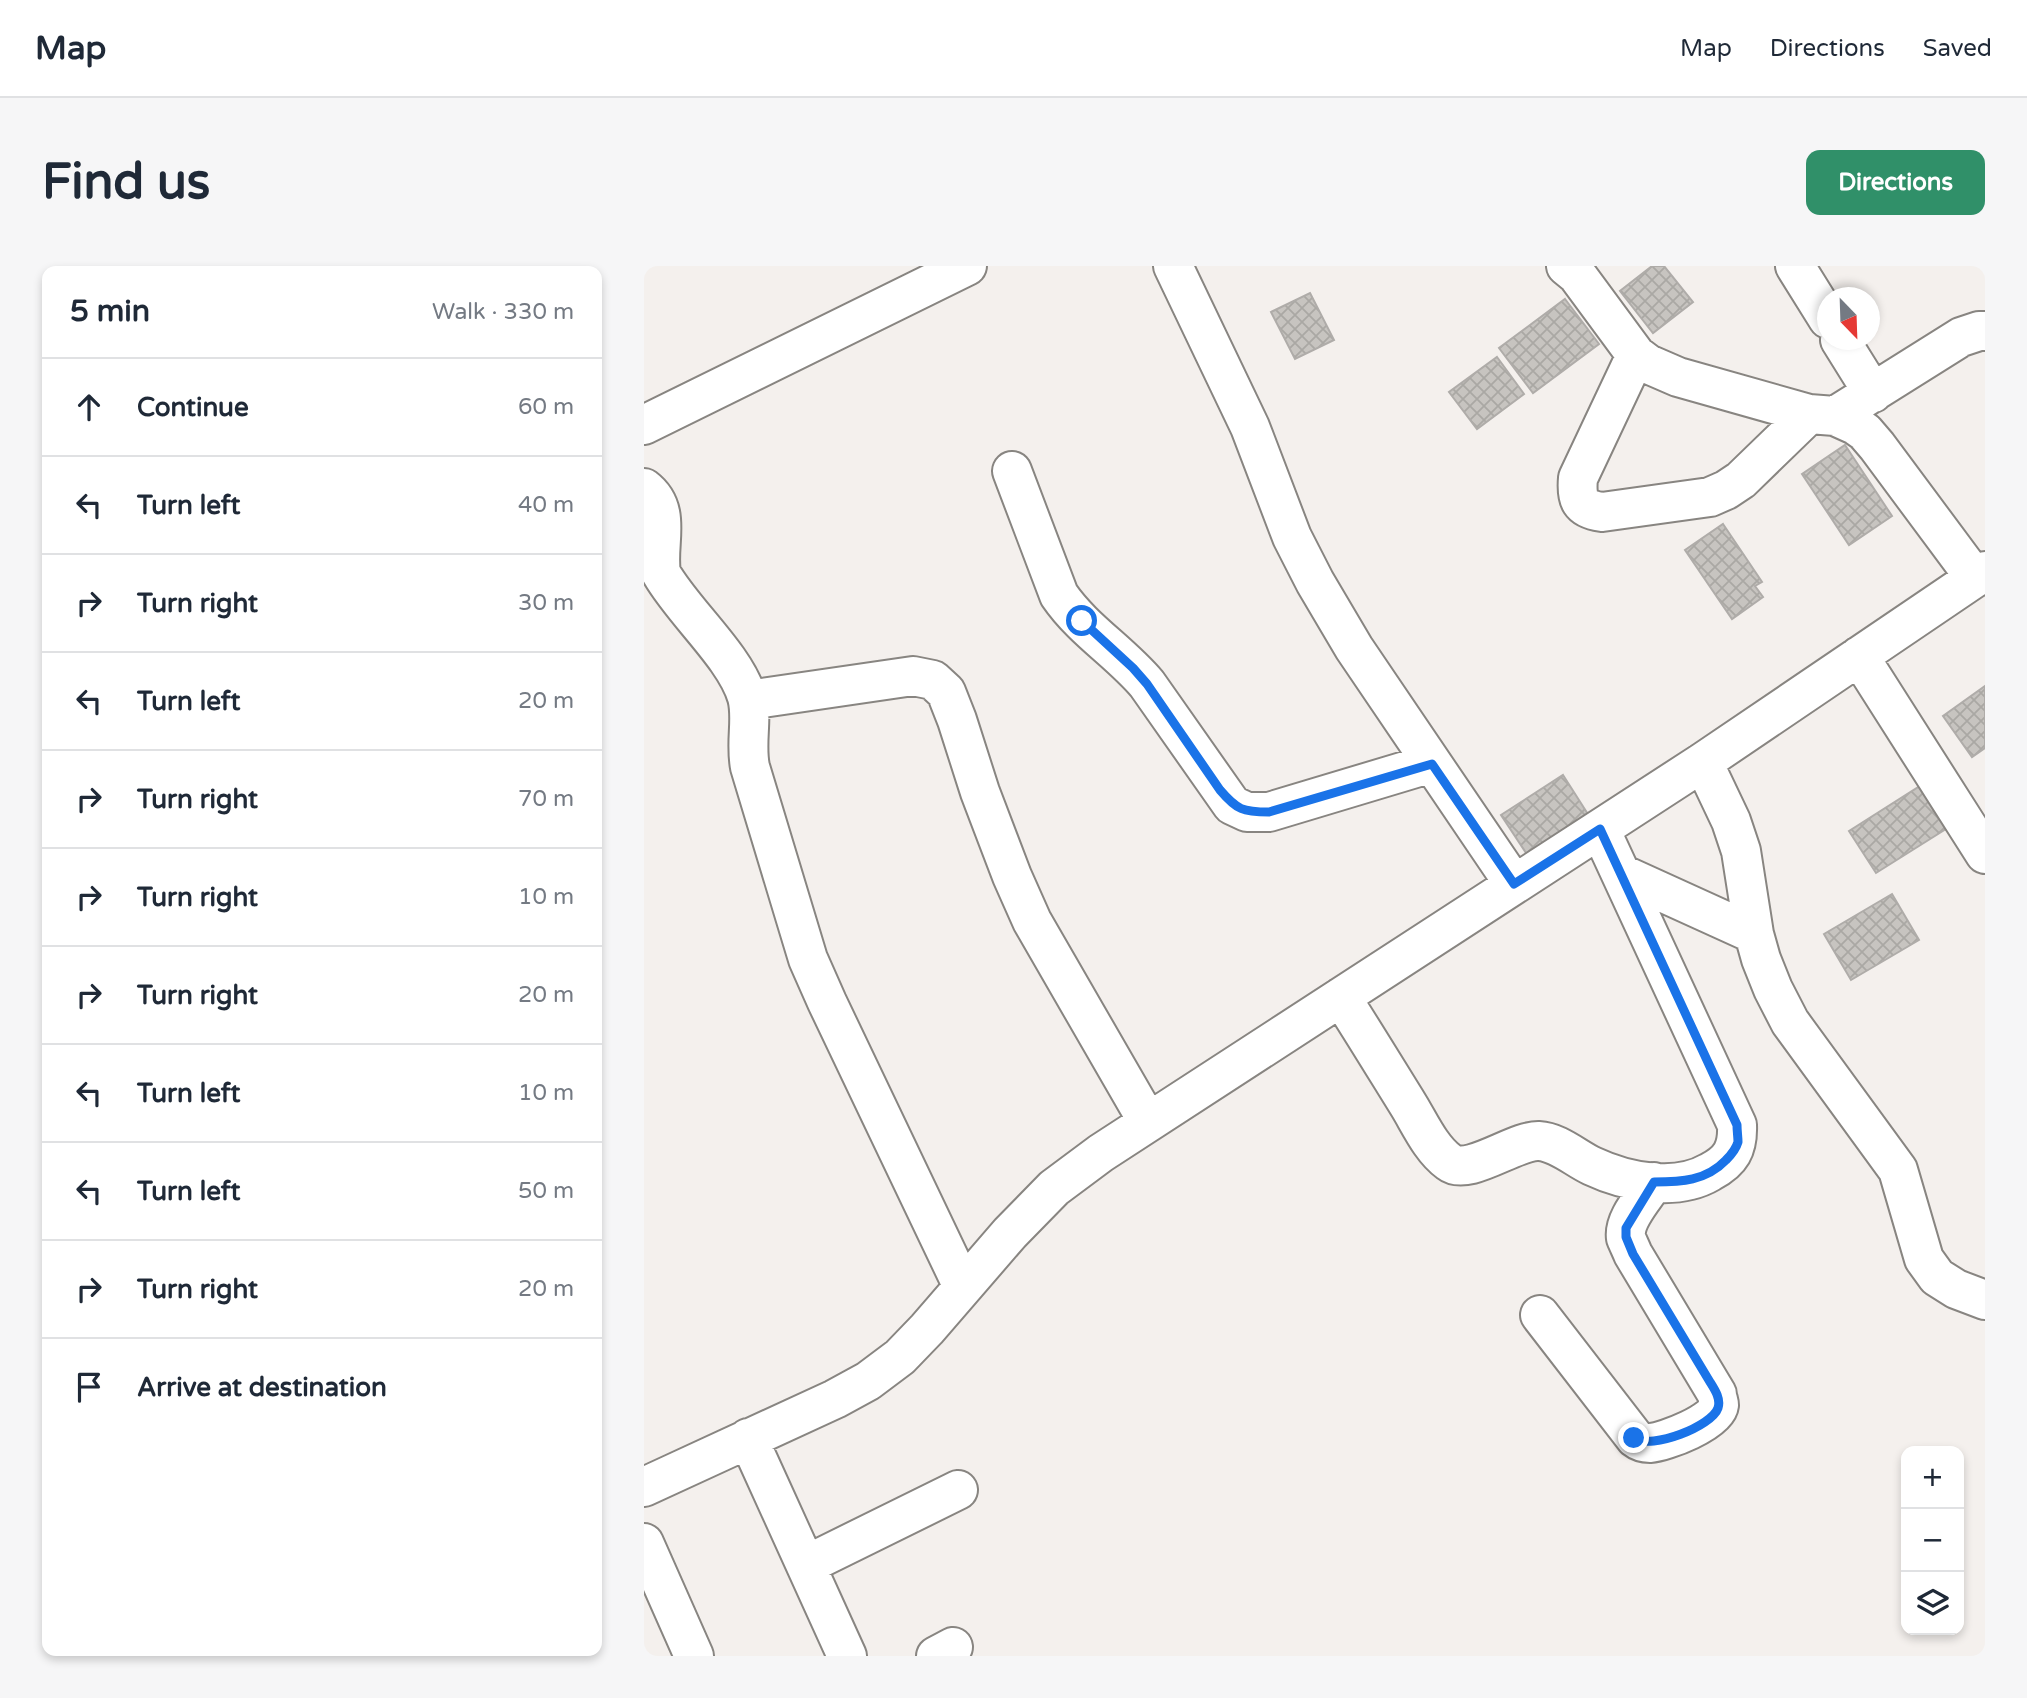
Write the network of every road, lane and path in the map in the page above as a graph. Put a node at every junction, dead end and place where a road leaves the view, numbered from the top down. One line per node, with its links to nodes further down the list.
1 (967, 266): 11 (street)
2 (1173, 266): 18 (street)
3 (1566, 266): 8 (street)
4 (1795, 266): 5 (street)
5 (1817, 301)
6 (1985, 331): 9 (street)
7 (1846, 350): 9 (street)
8 (1636, 355): 10 (street); 10 (street)
9 (1873, 393): 10 (street)
10 (1822, 415): 14 (street)
11 (644, 425)
12 (1013, 471): 18 (street)
13 (644, 488): 16 (street)
14 (1980, 575): 15 (street)
15 (1859, 656): 17 (street); 20 (street)
16 (748, 700): 25 (street); 27 (street)
17 (1703, 762): 19 (street); 23 (street)
18 (1432, 764): 22 (street)
19 (1600, 829): 21 (street); 22 (street)
20 (1985, 855)
21 (1622, 874): 23 (street); 26 (street)
22 (1514, 884): 24 (street)
23 (1754, 934): 28 (street)
24 (1341, 997): 25 (street); 26 (street)
25 (1148, 1122): 27 (street)
26 (1654, 1182): 29 (street)
27 (964, 1287): 30 (street)
28 (1985, 1300)
29 (1540, 1315)
30 (748, 1438): 31 (street); 34 (street)
31 (644, 1487)
32 (958, 1490): 34 (street)
33 (644, 1543): 35 (street)
34 (806, 1565): 36 (street)
35 (694, 1656)
36 (847, 1656)

